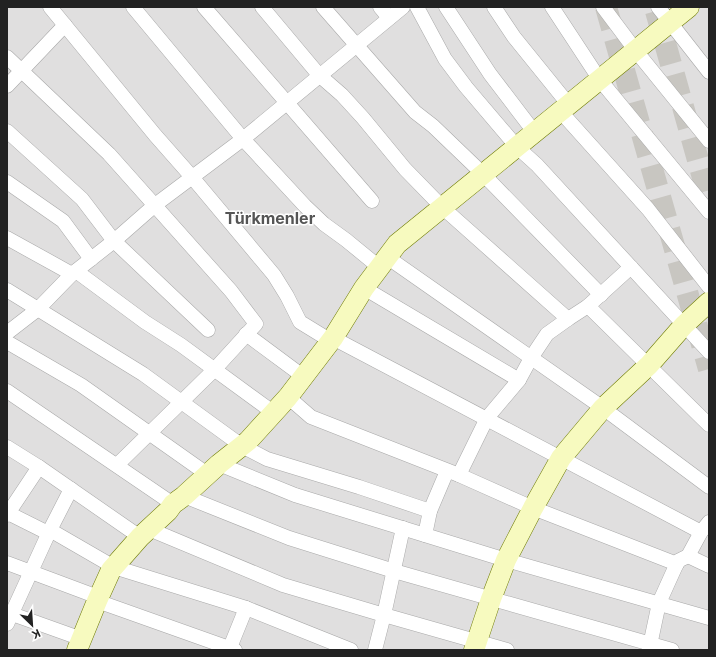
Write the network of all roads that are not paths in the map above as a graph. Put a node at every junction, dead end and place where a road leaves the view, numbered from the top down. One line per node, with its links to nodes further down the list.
1 (50, 7): 16 (street)
2 (133, 7): 29 (street)
3 (204, 7): 25 (street)
4 (262, 7): 22 (street)
5 (323, 7): 17 (street)
6 (403, 7): 14 (street)
7 (418, 7): 31 (street)
8 (446, 7): 28 (street)
9 (494, 7): 26 (street)
10 (552, 7): 23 (street)
11 (603, 7): 18 (street)
12 (658, 7): 15 (street)
13 (689, 7): 15 (street)
14 (384, 12): 17 (street)
15 (670, 23): 18 (street); 21 (street)
16 (65, 25): 20 (street); 33 (street)
17 (356, 46): 22 (street); 32 (street)
18 (636, 50): 23 (street); 30 (street)
19 (7, 57): 20 (street)
20 (22, 71): 24 (street); 36 (street)
21 (709, 72)
22 (319, 75): 25 (street); 37 (street)
23 (600, 80): 26 (street); 38 (street)
24 (7, 86)
25 (286, 103): 29 (street); 35 (street)
26 (565, 108): 28 (street); 45 (street)
27 (7, 131): 40 (street)
28 (535, 133): 31 (street)
29 (243, 139): 33 (street); 42 (street)
30 (709, 141)
31 (517, 147): 32 (street); 43 (street)
32 (483, 174): 37 (street); 48 (street)
33 (192, 177): 36 (street); 57 (street)
34 (7, 182): 41 (street)
35 (372, 201)
36 (155, 205): 40 (street); 56 (street)
37 (442, 207): 42 (street); 52 (street)
38 (709, 212)
39 (7, 238): 44 (street)
40 (114, 241): 41 (street); 54 (street)
41 (91, 259): 44 (street)
42 (383, 262): 46 (street); 60 (street)
43 (631, 267): 48 (street); 53 (street)
44 (74, 272): 51 (street); 62 (street)
45 (709, 287)
46 (364, 288): 57 (street); 64 (street)
47 (7, 290): 51 (street)
48 (601, 296): 50 (street)
49 (709, 302): 53 (street)
50 (588, 306): 52 (street); 61 (street)
51 (38, 309): 55 (street); 67 (street)
52 (568, 319): 60 (street)
53 (684, 325): 59 (street); 61 (street)
54 (208, 330)
55 (7, 333)
56 (246, 334): 62 (street); 63 (street)
57 (332, 340): 63 (street); 70 (street)
58 (7, 342): 72 (street)
59 (709, 352)
60 (531, 358): 64 (street); 68 (street)
61 (649, 365): 68 (street); 71 (street)
62 (214, 370): 67 (street); 69 (street)
63 (304, 377): 66 (street)
64 (519, 380): 70 (street)
65 (7, 390): 76 (street)
66 (288, 397): 69 (street); 79 (street)
67 (182, 402): 72 (street); 73 (street)
68 (603, 408): 75 (street); 80 (street)
69 (274, 413): 73 (street)
70 (487, 418): 75 (street); 79 (street)
71 (709, 425)
72 (149, 433): 76 (street); 78 (street)
73 (242, 446): 78 (street); 84 (street)
74 (7, 447): 77 (street)
75 (561, 458): 83 (street); 86 (street)
76 (117, 465): 82 (street)
77 (40, 467): 81 (street); 85 (street)
78 (213, 469): 82 (street); 87 (street)
79 (453, 473): 83 (street); 84 (street)
80 (709, 487)
81 (71, 489): 88 (street); 89 (street)
82 (179, 500): 89 (street); 97 (street)
83 (533, 508): 92 (street); 94 (street)
84 (430, 511): 90 (street)
85 (8, 514): 88 (street)
86 (705, 527): 91 (street)
87 (403, 528): 90 (street); 97 (street)
88 (49, 532): 96 (street); 98 (street)
89 (145, 533): 96 (street); 103 (street)
90 (425, 535): 92 (street)
91 (688, 556): 94 (street); 95 (street)
92 (506, 560): 100 (street); 101 (street)
93 (7, 563): 98 (street)
94 (677, 564): 101 (street)
95 (709, 566)
96 (114, 567): 99 (street); 102 (street)
97 (394, 571): 100 (street); 103 (street)
98 (31, 572): 99 (street); 105 (street)
99 (98, 599): 106 (street); 109 (street)
100 (491, 599): 107 (street); 108 (street)
101 (659, 603): 104 (street); 108 (street)
102 (246, 608): 109 (street); 110 (street)
103 (384, 615): 107 (street); 111 (street)
104 (709, 618)
105 (8, 621): 106 (street)
106 (80, 645)
107 (476, 646): 112 (street)
108 (650, 646): 113 (street)
109 (231, 649)
110 (351, 650)
111 (375, 650)
112 (507, 650)
113 (672, 650)

